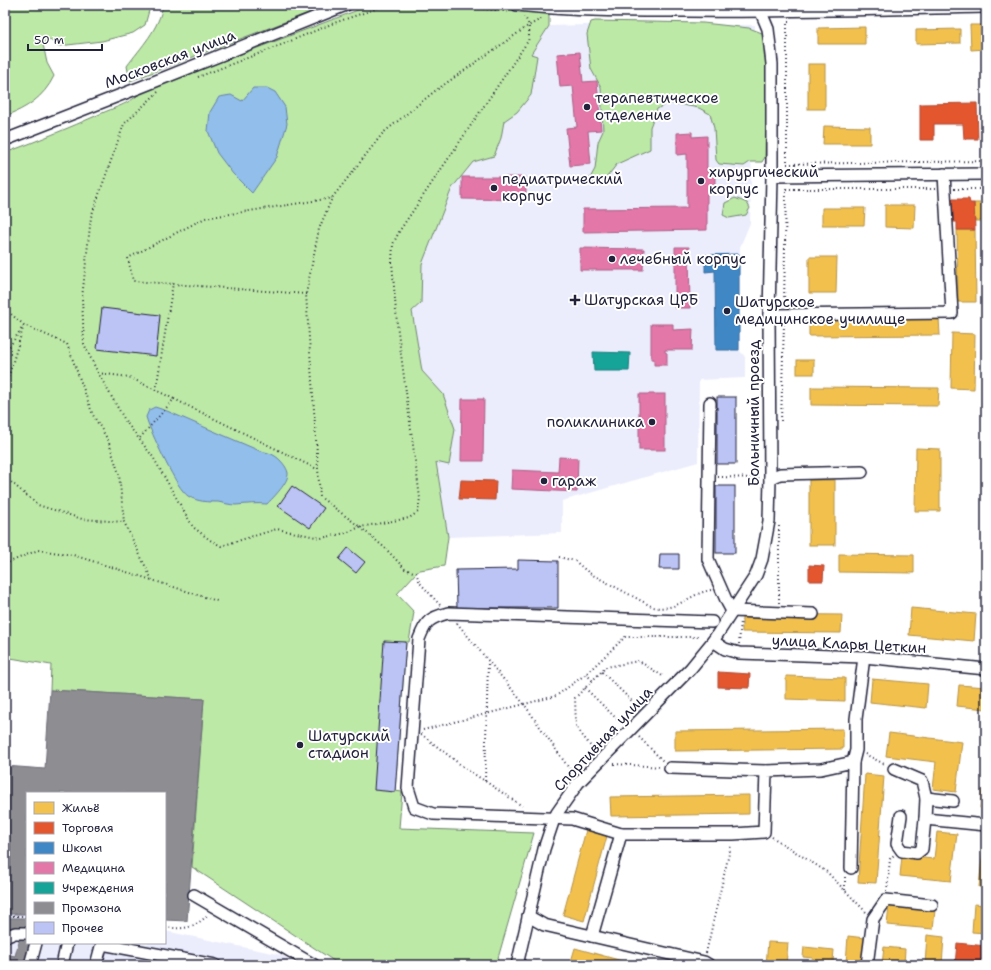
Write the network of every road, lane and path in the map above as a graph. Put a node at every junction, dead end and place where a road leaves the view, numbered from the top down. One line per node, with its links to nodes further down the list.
1 (346, 5): 12 (street, Московская улица)
2 (386, 5): 10 (path)
3 (435, 5): 6 (path)
4 (986, 7): 5 (street)
5 (759, 8): 6 (street); 16 (street, Больничный проезд)
6 (518, 11): 9 (path)
7 (544, 18): 9 (path)
8 (795, 22): 13 (path)
9 (528, 26): 19 (path); 41 (path)
10 (194, 78)
11 (158, 92): 27 (path)
12 (5, 140)
13 (986, 162)
14 (944, 174): 15 (street); 16 (street); 18 (street)
15 (986, 174)
16 (772, 176): 23 (street, Больничный проезд)
17 (986, 189): 18 (path)
18 (944, 190): 24 (path); 24 (street)
19 (332, 198): 20 (path); 21 (path)
20 (173, 283): 21 (path); 29 (path)
21 (306, 294): 34 (path)
22 (5, 309): 25 (path)
23 (769, 315): 24 (street); 38 (street, Больничный проезд)
24 (784, 315): 32 (path)
25 (24, 325): 26 (path); 28 (path); 40 (path)
26 (5, 353)
27 (98, 373): 29 (path); 33 (path)
28 (5, 388)
29 (156, 390): 30 (path)
30 (174, 399): 33 (path); 34 (path)
31 (710, 403): 37 (street)
32 (781, 427)
33 (139, 439): 41 (path)
34 (317, 469): 41 (path)
35 (862, 472): 38 (street)
36 (5, 477): 40 (path)
37 (709, 477): 38 (path); 45 (street)
38 (770, 478): 47 (street, Больничный проезд)
39 (780, 520): 49 (path)
40 (124, 522): 44 (path)
41 (360, 527): 48 (path)
42 (559, 557): 45 (path)
43 (5, 564): 44 (path)
44 (152, 580): 46 (path)
45 (722, 591): 47 (street)
46 (217, 601)
47 (737, 611): 49 (street); 53 (street, Больничный проезд); 54 (path)
48 (448, 613): 51 (street); 56 (path); 80 (street)
49 (779, 613): 50 (street)
50 (813, 614)
51 (712, 622)
52 (699, 637): 59 (path)
53 (713, 641): 55 (street, улица Клары Цеткин); 81 (street, Спортивная улица)
54 (739, 647)
55 (864, 657): 57 (street, улица Клары Цеткин); 68 (street)
56 (488, 660): 63 (path); 65 (path)
57 (986, 669)
58 (601, 672): 60 (path); 61 (path); 64 (path)
59 (586, 674): 61 (path); 63 (path)
60 (664, 677)
61 (593, 681): 62 (path)
62 (585, 688): 66 (path); 69 (path)
63 (524, 704): 65 (path); 75 (path)
64 (637, 706)
65 (487, 714): 76 (path); 76 (path)
66 (621, 723)
67 (639, 737): 72 (path)
68 (856, 750): 70 (street); 73 (path)
69 (595, 752)
70 (853, 762): 74 (street); 88 (street)
71 (614, 764): 72 (path)
72 (670, 768): 74 (street)
73 (894, 769): 77 (street)
74 (766, 771): 84 (street)
75 (574, 775)
76 (485, 780): 80 (path)
77 (926, 798): 78 (street); 82 (street)
78 (953, 801)
79 (901, 816): 87 (street)
80 (539, 818): 81 (street)
81 (554, 819): 85 (street); 95 (street, Спортивная улица)
82 (925, 819): 83 (street); 87 (street)
83 (986, 825)
84 (764, 832): 86 (street); 96 (path)
85 (621, 834): 86 (street); 99 (street)
86 (733, 834): 105 (path)
87 (900, 848): 90 (path)
88 (850, 868)
89 (194, 895): 92 (street)
90 (886, 900): 91 (street); 96 (street)
91 (932, 905)
92 (216, 909): 97 (path); 110 (street)
93 (5, 916): 94 (path)
94 (26, 916)
95 (528, 916): 99 (street); 111 (street, Спортивная улица)
96 (873, 919): 113 (street)
97 (166, 927)
98 (26, 933): 100 (street)
99 (592, 936): 105 (street)
100 (5, 937)
101 (36, 944): 106 (street)
102 (67, 944): 107 (street)
103 (102, 944): 108 (street); 109 (street)
104 (535, 962): 112 (path)
105 (707, 964)
106 (30, 965)
107 (62, 965)
108 (96, 965)
109 (215, 965)
110 (314, 965)
111 (517, 965)
112 (543, 965)
113 (867, 965)

